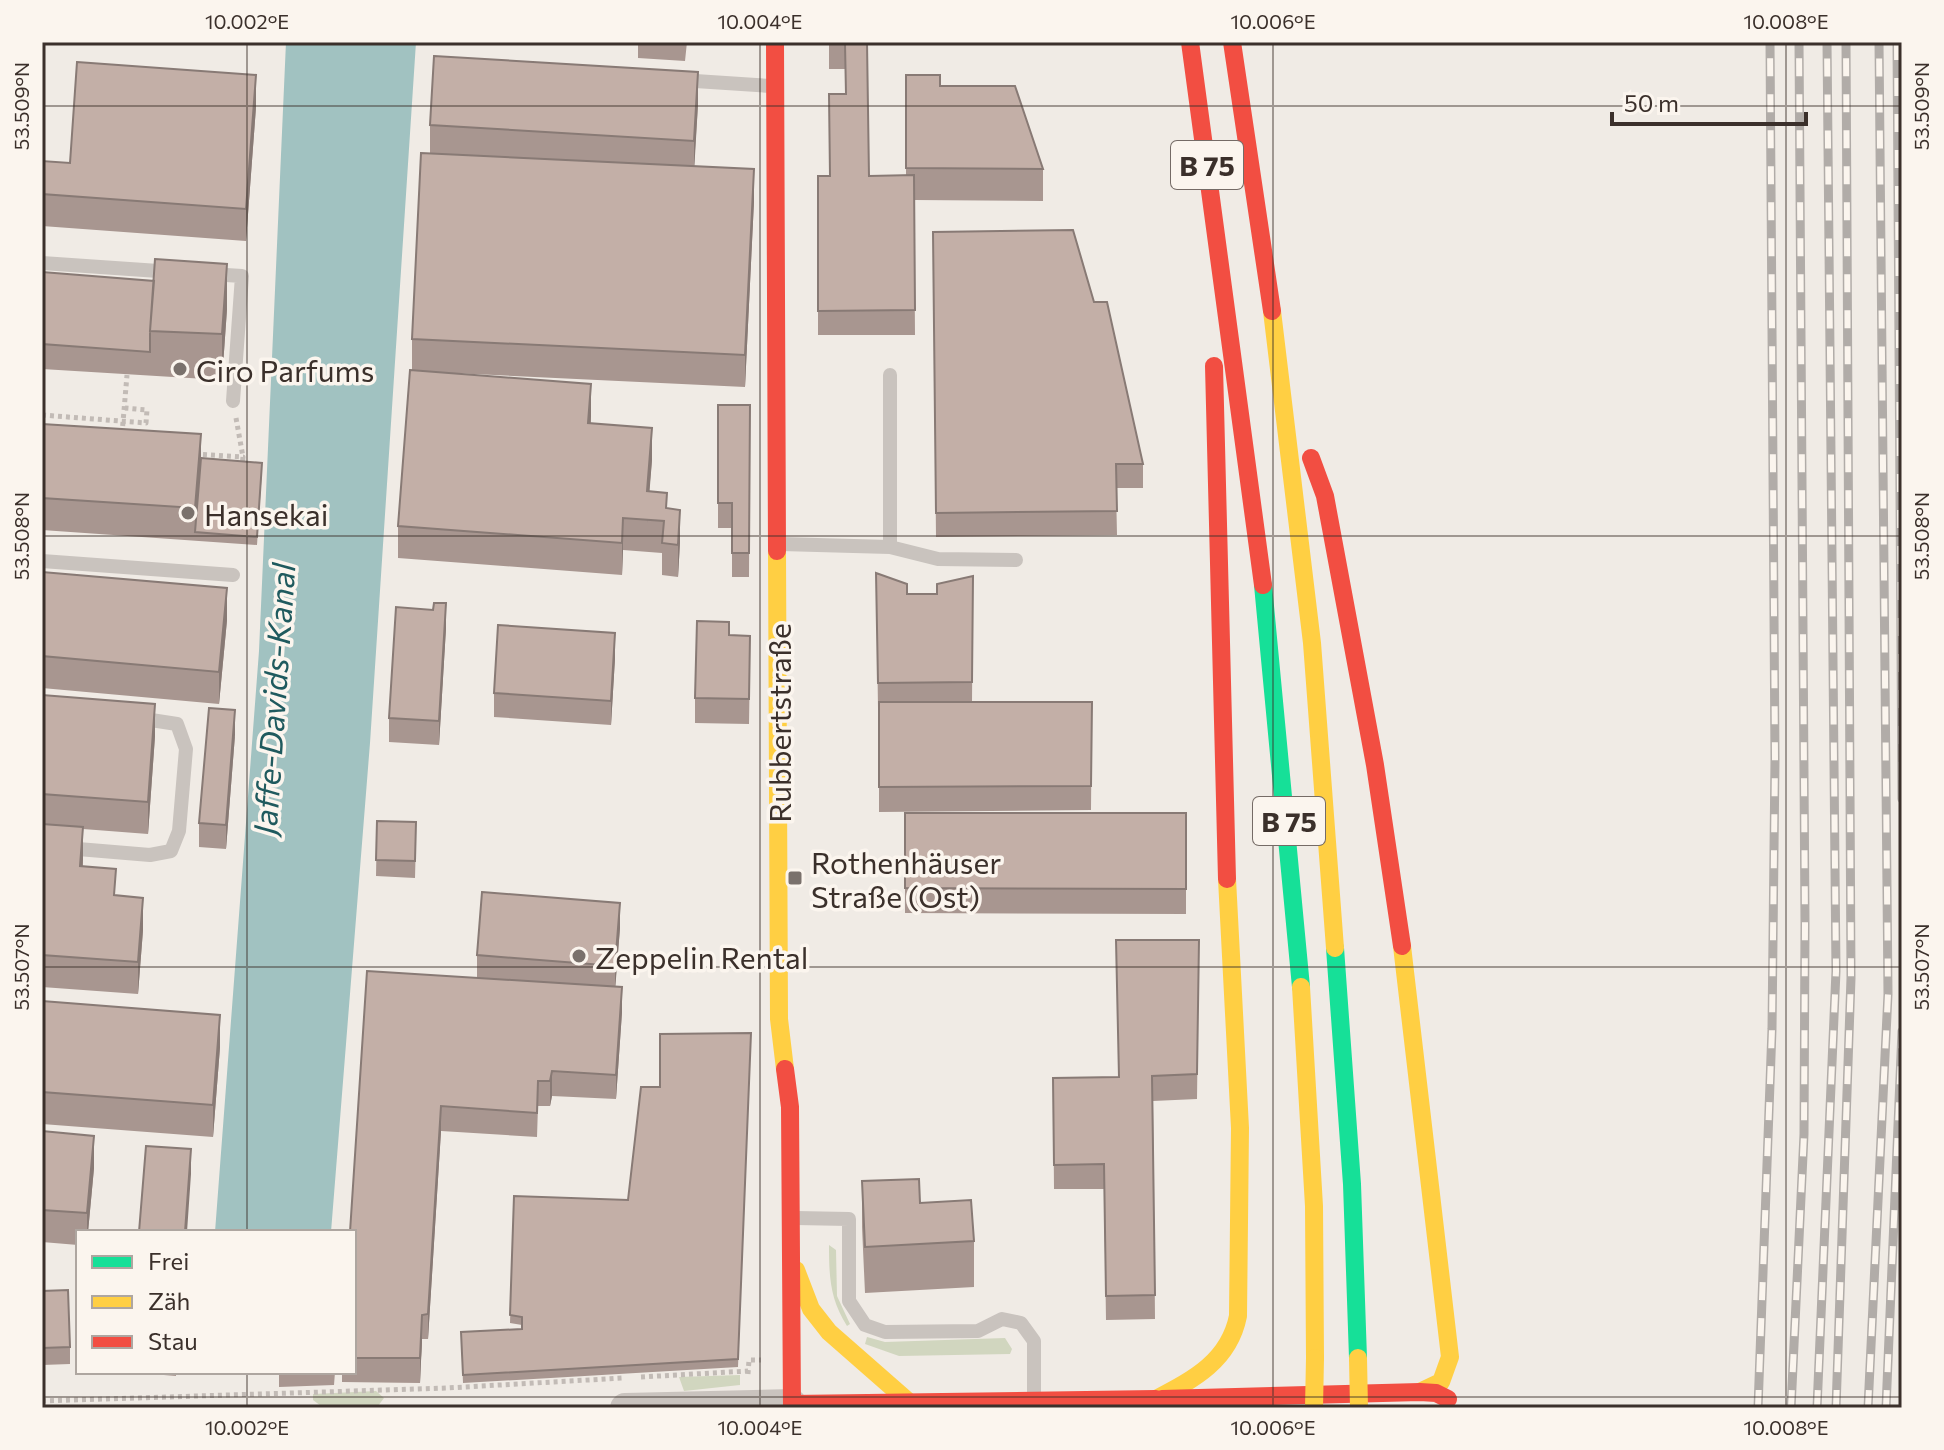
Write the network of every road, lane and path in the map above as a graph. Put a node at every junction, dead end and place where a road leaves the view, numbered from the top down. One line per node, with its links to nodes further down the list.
1 (775, 42): 5 (main road, Rubbertstraße)
2 (1190, 42): 7 (main road, B 75)
3 (1232, 42): 8 (main road, B 75)
4 (663, 79): 5 (lane)
5 (776, 86): 22 (main road, Rubbertstraße)
6 (42, 263): 11 (lane)
7 (1224, 288): 35 (main road, B 75); 39 (main road, B 75, bridge)
8 (1280, 368): 32 (main road); 40 (main road, B 75, bridge)
9 (127, 375): 12 (path, bridge)
10 (890, 375): 23 (lane)
11 (233, 401): 20 (path)
12 (125, 408): 14 (path); 16 (path, bridge)
13 (42, 415): 14 (path)
14 (146, 423): 17 (path)
15 (110, 436): 16 (path)
16 (122, 436): 18 (path)
17 (145, 437)
18 (121, 448)
19 (187, 453): 20 (path)
20 (243, 457): 21 (path)
21 (242, 471)
22 (777, 544): 23 (lane); 29 (main road, Rubbertstraße)
23 (890, 547): 24 (lane)
24 (1016, 560)
25 (42, 561): 26 (lane)
26 (233, 575)
27 (128, 717): 28 (lane)
28 (42, 846)
29 (792, 1218): 30 (main road, Rubbertstraße); 34 (lane)
30 (792, 1259): 36 (main road); 37 (main road, Rubbertstraße)
31 (764, 1360): 33 (path)
32 (1420, 1392): 35 (main road); 41 (main road)
33 (42, 1401)
34 (1034, 1401): 35 (main road); 36 (main road)
35 (1162, 1404)
36 (910, 1405): 37 (main road)
37 (792, 1406): 38 (street)
38 (625, 1408)
39 (1314, 1408)
40 (1359, 1408)
41 (1456, 1408)

